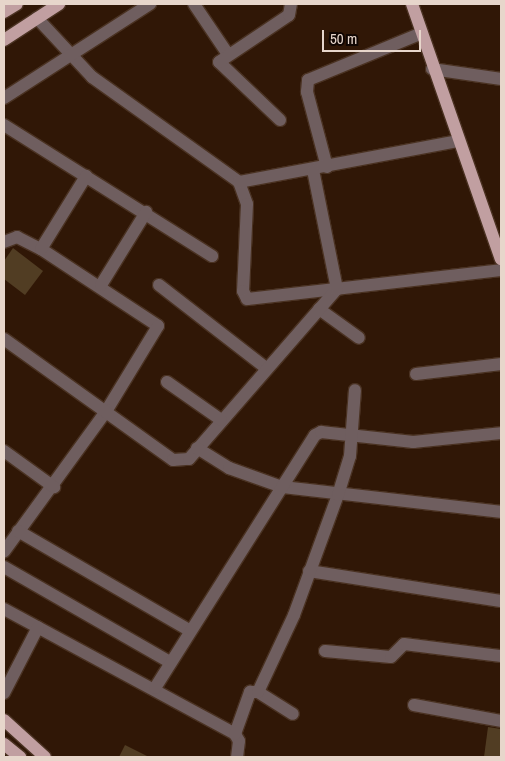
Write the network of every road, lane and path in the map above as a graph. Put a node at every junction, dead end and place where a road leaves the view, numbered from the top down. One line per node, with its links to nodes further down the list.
1 (17, 4): 7 (main road)
2 (59, 4): 8 (main road)
3 (150, 4): 12 (street)
4 (194, 4): 11 (street)
5 (291, 4): 11 (street)
6 (412, 4): 9 (main road)
7 (4, 12)
8 (37, 18): 10 (main road); 12 (street)
9 (422, 33): 13 (main road); 19 (street)
10 (4, 40)
11 (227, 53): 16 (street)
12 (69, 55): 15 (street); 22 (street)
13 (432, 69): 14 (street); 18 (main road)
14 (501, 79)
15 (4, 98)
16 (280, 120)
17 (4, 125): 21 (street)
18 (458, 141): 19 (street); 27 (main road)
19 (327, 167): 20 (street)
20 (313, 170): 22 (street); 31 (street)
21 (86, 176): 23 (street); 25 (street)
22 (239, 182): 31 (street)
23 (146, 212): 26 (street); 30 (street)
24 (4, 242): 25 (street)
25 (41, 249): 30 (street)
26 (212, 256)
27 (501, 259)
28 (501, 270): 31 (street)
29 (159, 284): 36 (street)
30 (101, 285): 40 (street)
31 (337, 289): 32 (street)
32 (319, 309): 33 (street); 36 (street)
33 (359, 338)
34 (4, 339): 40 (street)
35 (501, 364): 37 (street)
36 (266, 368): 41 (street)
37 (416, 374)
38 (166, 382): 41 (street)
39 (356, 390): 43 (street)
40 (107, 410): 44 (street); 46 (street)
41 (222, 420): 44 (street)
42 (501, 433): 43 (street)
43 (353, 438): 47 (street); 48 (street)
44 (197, 448): 47 (street)
45 (4, 451): 46 (street)
46 (54, 487): 50 (street)
47 (282, 487): 48 (street); 57 (street)
48 (338, 495): 49 (street); 53 (street)
49 (501, 512)
50 (18, 531): 51 (street); 57 (street)
51 (4, 552)
52 (4, 566): 60 (street)
53 (309, 571): 54 (street); 62 (street)
54 (501, 601)
55 (4, 609): 56 (street)
56 (38, 627): 61 (street); 63 (street)
57 (189, 630): 60 (street)
58 (325, 651): 59 (street)
59 (501, 656)
60 (170, 662): 61 (street)
61 (154, 688): 68 (street)
62 (258, 692): 65 (street); 68 (street)
63 (4, 693)
64 (414, 705): 67 (street)
65 (293, 714)
66 (4, 720): 71 (main road)
67 (501, 721)
68 (235, 734): 72 (street)
69 (4, 744): 70 (main road)
70 (20, 757)
71 (45, 757)
72 (237, 757)

